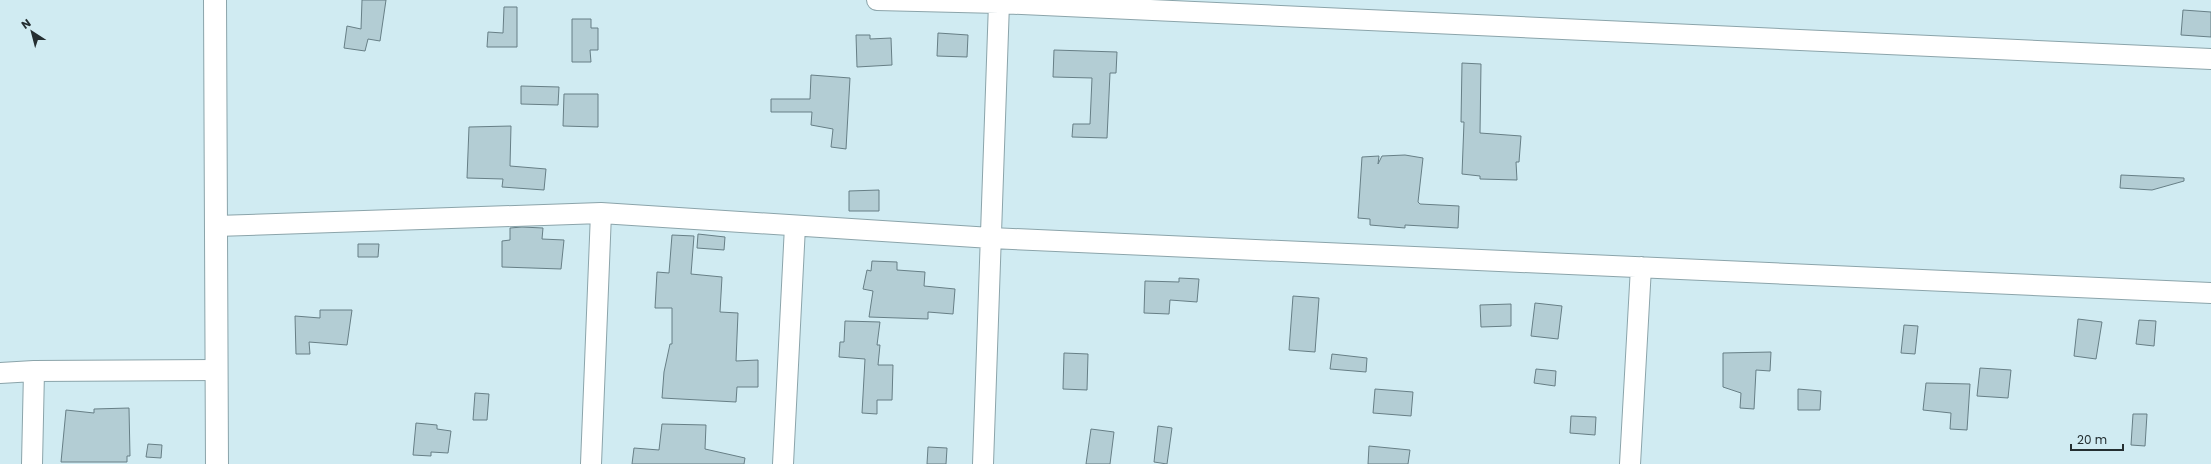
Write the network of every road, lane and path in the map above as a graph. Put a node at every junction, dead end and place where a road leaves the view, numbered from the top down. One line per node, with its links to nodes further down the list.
1 (216, 0): 7 (highway)
2 (877, 0): 3 (street)
3 (999, 3): 4 (street); 9 (street)
4 (1145, 5): 5 (street)
5 (2211, 59)
6 (601, 213): 7 (street); 8 (street); 17 (street)
7 (216, 226): 12 (highway)
8 (795, 226): 9 (street); 18 (street)
9 (991, 238): 10 (street); 19 (street)
10 (1641, 267): 11 (street); 20 (street)
11 (2211, 293)
12 (216, 370): 13 (street); 16 (highway)
13 (34, 371): 14 (street); 15 (street)
14 (0, 373)
15 (32, 464)
16 (217, 464)
17 (591, 464)
18 (783, 464)
19 (983, 464)
20 (1630, 464)

